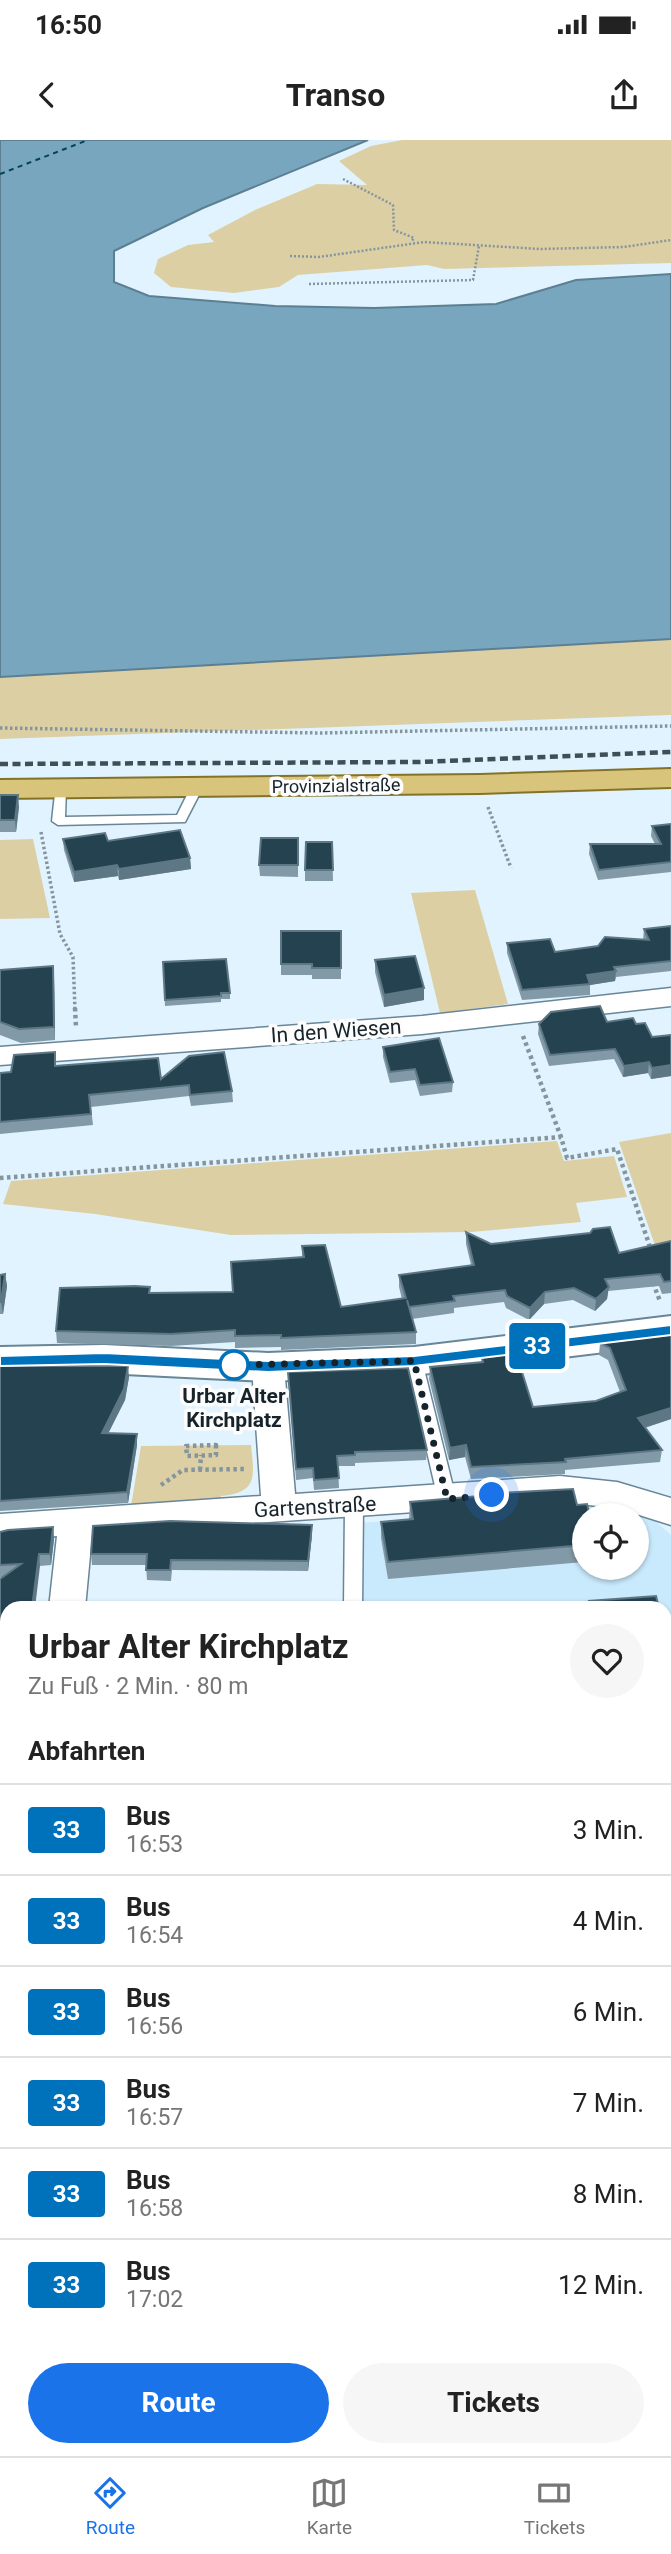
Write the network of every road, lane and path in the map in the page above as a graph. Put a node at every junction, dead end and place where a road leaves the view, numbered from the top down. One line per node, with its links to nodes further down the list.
1 (343, 179): 3 (path)
2 (671, 240): 4 (path)
3 (410, 243): 4 (path); 5 (path)
4 (479, 246): 6 (path)
5 (290, 256)
6 (309, 284)
7 (671, 726): 8 (path)
8 (0, 729)
9 (671, 778): 10 (main road, Provinzialstraße)
10 (480, 784): 11 (main road, Provinzialstraße); 13 (path)
11 (52, 788): 12 (main road, Provinzialstraße); 16 (path)
12 (0, 789)
13 (511, 868)
14 (671, 997): 15 (street, In den Wiesen)
15 (514, 1015): 16 (street, In den Wiesen); 18 (path)
16 (76, 1049): 17 (street, In den Wiesen)
17 (0, 1056)
18 (561, 1137): 19 (path); 21 (path)
19 (0, 1178)
20 (662, 1252): 21 (path)
21 (652, 1254): 22 (path)
22 (643, 1258)
23 (652, 1281): 24 (path)
24 (666, 1317): 26 (street)
25 (0, 1361): 27 (street)
26 (414, 1361): 27 (street); 31 (lane)
27 (268, 1367): 29 (street)
28 (201, 1455): 28 (path); 30 (path)
29 (276, 1468): 30 (path); 33 (street)
30 (200, 1470): 35 (path)
31 (447, 1499): 32 (street, Gartenstraße); 34 (street, Gartenstraße)
32 (355, 1506): 33 (street, Gartenstraße); 39 (lane)
33 (279, 1509): 35 (street, Gartenstraße)
34 (671, 1512)
35 (150, 1516): 36 (street, Gartenstraße)
36 (76, 1522): 37 (street, Gartenstraße); 38 (street)
37 (0, 1527)
38 (68, 1601)
39 (353, 1601)

